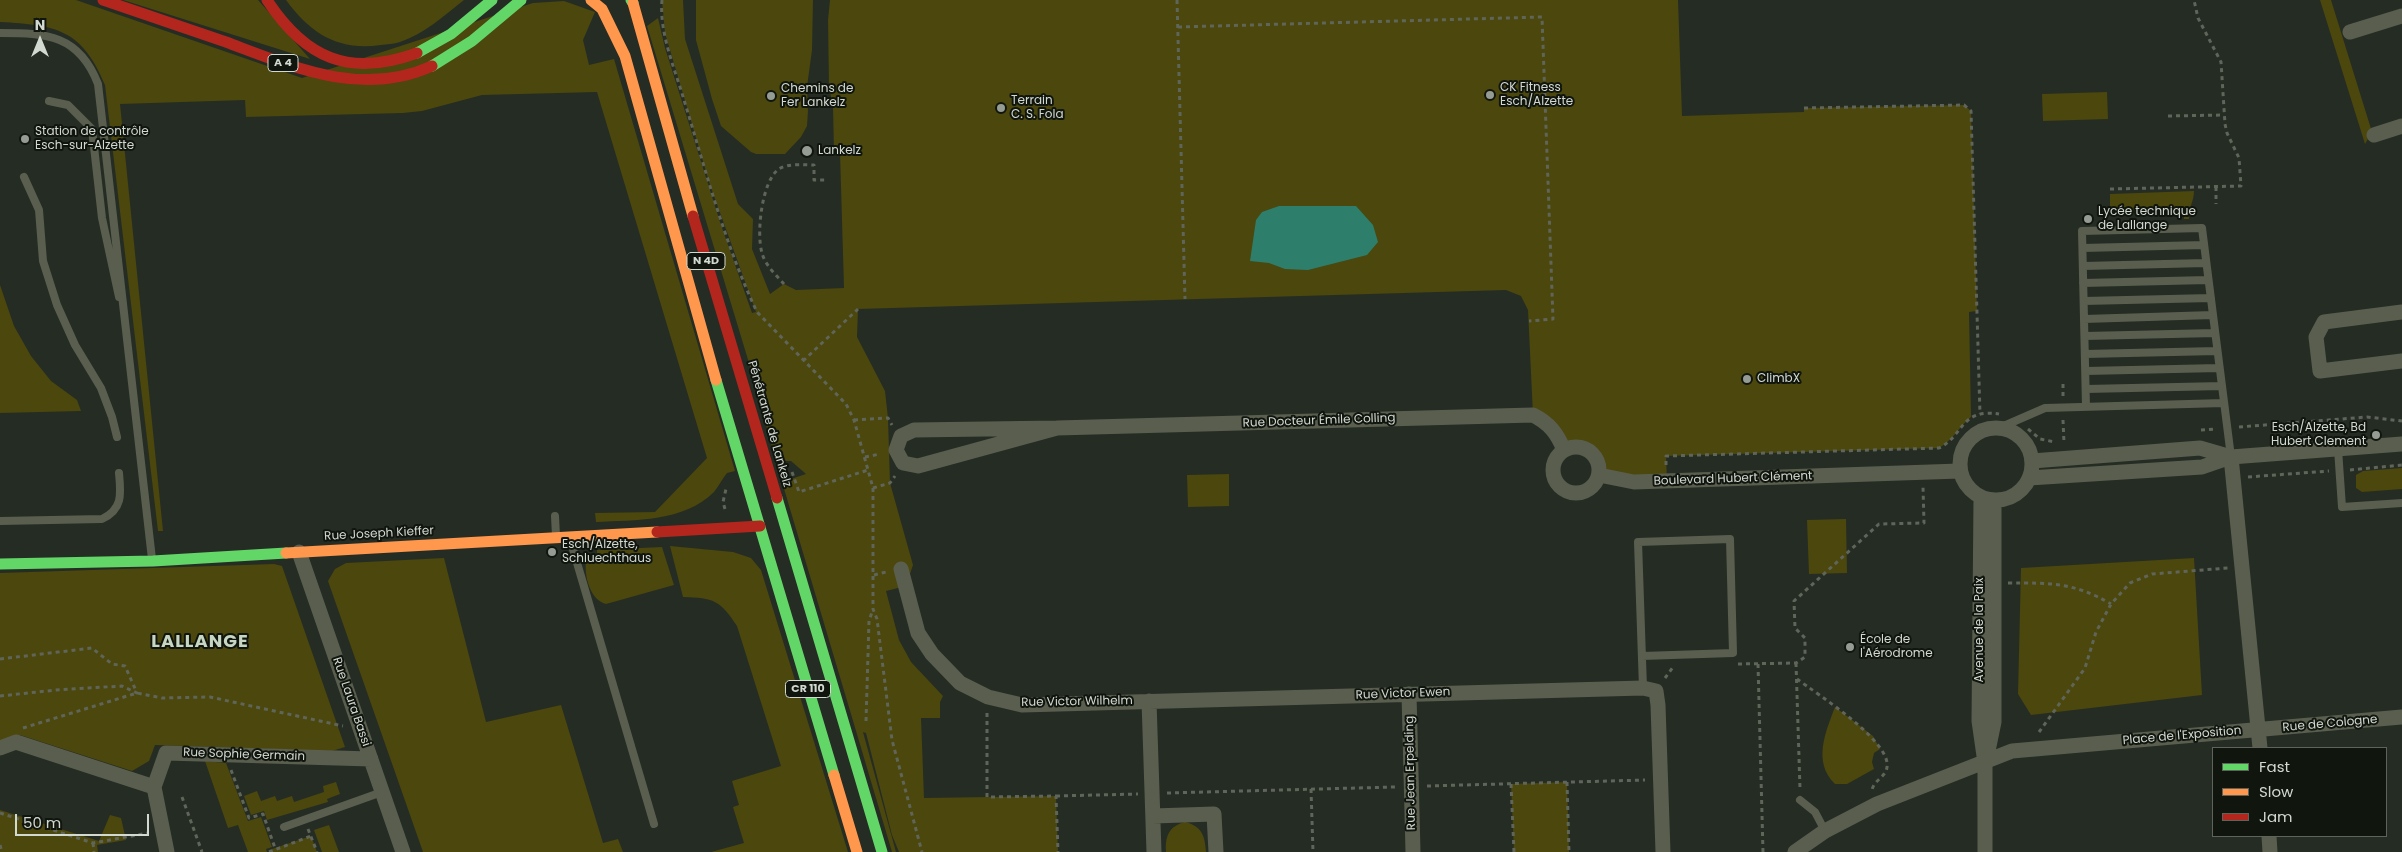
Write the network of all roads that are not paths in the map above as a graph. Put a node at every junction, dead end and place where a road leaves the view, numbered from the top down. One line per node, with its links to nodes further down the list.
1 (103, 0): 4 (main road, A 4)
2 (267, 0): 3 (main road, A 4)
3 (492, 0)
4 (521, 0)
5 (591, 0): 11 (main road)
6 (632, 1): 56 (main road, Pénétrante de Lankelz / N 4D)
7 (618, 13): 11 (main road)
8 (2402, 16): 10 (street)
9 (0, 32): 13 (lane)
10 (2350, 32)
11 (625, 56): 58 (main road, N 4D)
12 (50, 101): 15 (lane)
13 (102, 115): 15 (lane); 31 (lane)
14 (2402, 126): 16 (street)
15 (92, 129): 31 (lane)
16 (2374, 134)
17 (24, 177): 43 (lane)
18 (2204, 245): 19 (lane); 19 (lane); 20 (lane)
19 (2083, 248): 21 (lane)
20 (2206, 263): 21 (lane); 22 (lane)
21 (2083, 266): 23 (lane)
22 (2208, 280): 23 (lane); 24 (lane)
23 (2083, 283): 25 (lane)
24 (2211, 298): 25 (lane); 27 (lane)
25 (2084, 301): 28 (lane)
26 (2402, 312): 34 (street)
27 (2213, 315): 28 (lane); 29 (lane)
28 (2084, 319): 30 (lane)
29 (2215, 333): 30 (lane); 32 (lane)
30 (2085, 336): 33 (lane)
31 (128, 341): 62 (lane)
32 (2217, 351): 33 (lane); 35 (lane)
33 (2085, 354): 36 (lane)
34 (2402, 360)
35 (2220, 368): 36 (lane); 37 (lane)
36 (2086, 371): 38 (lane)
37 (2222, 386): 38 (lane); 39 (lane)
38 (2086, 389): 40 (lane)
39 (2224, 403): 40 (lane); 47 (lane)
40 (2086, 407): 42 (lane)
41 (1057, 428): 41 (street, Rue Docteur Émile Colling); 46 (street, Rue Docteur Émile Colling)
42 (1999, 428): 48 (street); 49 (street)
43 (117, 437)
44 (2402, 444): 45 (street)
45 (2338, 449): 47 (street); 54 (lane)
46 (1564, 450): 51 (street); 51 (street)
47 (2231, 457): 48 (street); 52 (street); 72 (street, Place de l'Exposition)
48 (2032, 461): 52 (street)
49 (1960, 471): 51 (street, Boulevard Hubert Clément); 53 (street)
50 (119, 473): 57 (lane)
51 (1599, 475)
52 (2029, 478): 53 (street)
53 (1988, 498): 76 (street, Avenue de la Paix); 76 (street, Avenue de la Paix)
54 (2402, 503)
55 (555, 516): 60 (lane)
56 (783, 519): 58 (main road, Rue Joseph Kieffer); 67 (main road, Pénétrante de Lankelz / CR 110)
57 (0, 521)
58 (766, 524): 59 (main road, Rue Joseph Kieffer); 87 (main road, CR 110)
59 (570, 537): 60 (main road, Rue Joseph Kieffer); 81 (lane)
60 (556, 538): 61 (main road, Rue Joseph Kieffer)
61 (299, 552): 62 (main road, Rue Joseph Kieffer); 75 (street, Rue Laura Bassi)
62 (152, 561): 63 (main road, Rue Joseph Kieffer)
63 (0, 564)
64 (902, 569): 70 (street, Rue Victor Wilhelm)
65 (1642, 656): 65 (lane); 68 (lane)
66 (813, 663): 67 (main road, CR 110)
67 (831, 680): 88 (main road, Pénétrante de Lankelz / CR 110)
68 (1649, 689): 69 (street, Rue Victor Ewen); 92 (street)
69 (1409, 694): 70 (street, Rue Victor Ewen); 91 (street, Rue Jean Erpelding)
70 (1149, 701): 80 (street)
71 (2402, 718): 72 (street, Rue de Cologne)
72 (2258, 730): 73 (street); 76 (street, Place de l'Exposition)
73 (2260, 747)
74 (0, 748): 77 (street)
75 (371, 759): 77 (street, Rue Sophie Germain); 78 (street, Rue Laura Bassi)
76 (1985, 763): 83 (street, Place de l'Exposition); 94 (street, Avenue de la Paix)
77 (154, 787): 85 (street)
78 (382, 792): 82 (lane); 86 (street, Rue Laura Bassi)
79 (1800, 800): 83 (lane)
80 (1153, 816): 89 (street); 90 (street)
81 (654, 824)
82 (284, 827)
83 (1824, 830): 93 (street, Place de l'Exposition)
84 (2268, 837): 95 (street)
85 (167, 852)
86 (403, 852)
87 (857, 852)
88 (882, 852)
89 (1154, 852)
90 (1216, 852)
91 (1413, 852)
92 (1663, 852)
93 (1794, 852)
94 (1985, 852)
95 (2270, 852)

